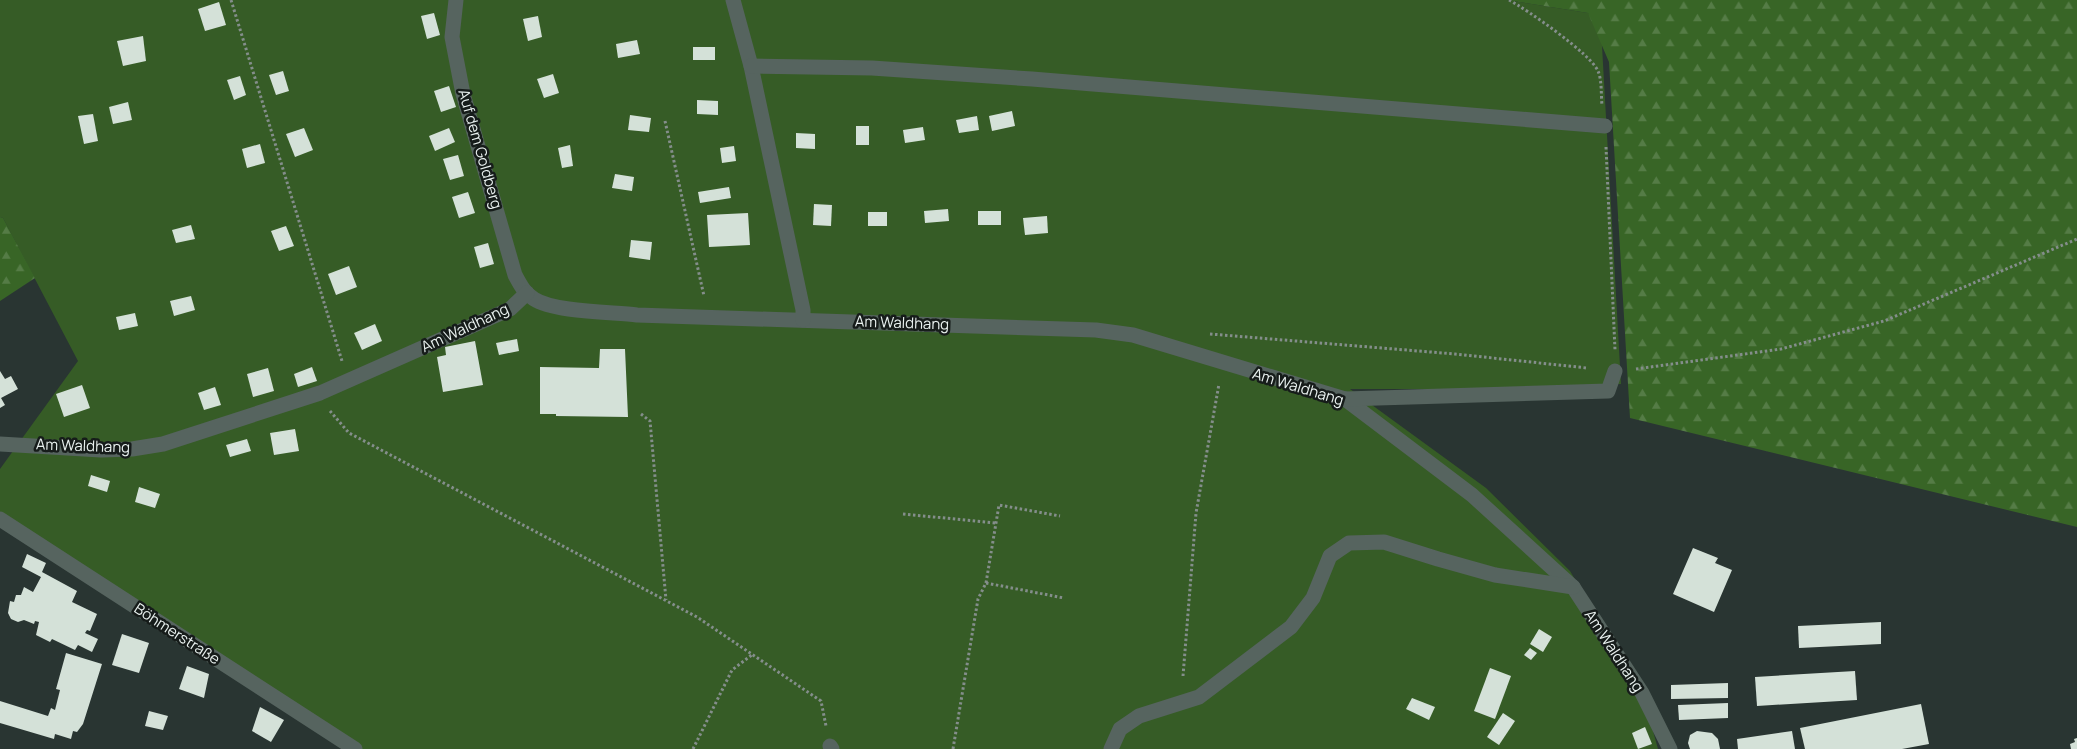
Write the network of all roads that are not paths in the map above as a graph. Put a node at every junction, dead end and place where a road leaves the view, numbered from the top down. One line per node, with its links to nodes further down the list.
1 (456, 0): 5 (street, Auf dem Goldberg)
2 (733, 0): 3 (street)
3 (751, 66): 4 (street); 6 (street)
4 (1605, 126)
5 (527, 293): 6 (street, Am Waldhang); 9 (street, Am Waldhang)
6 (803, 320): 8 (street, Am Waldhang)
7 (1616, 371): 8 (street)
8 (1345, 399): 11 (street, Am Waldhang)
9 (0, 444)
10 (0, 519): 12 (street, Böhmerstraße)
11 (1573, 587): 13 (street); 14 (street, Am Waldhang)
12 (355, 749)
13 (1111, 749)
14 (1670, 749)

